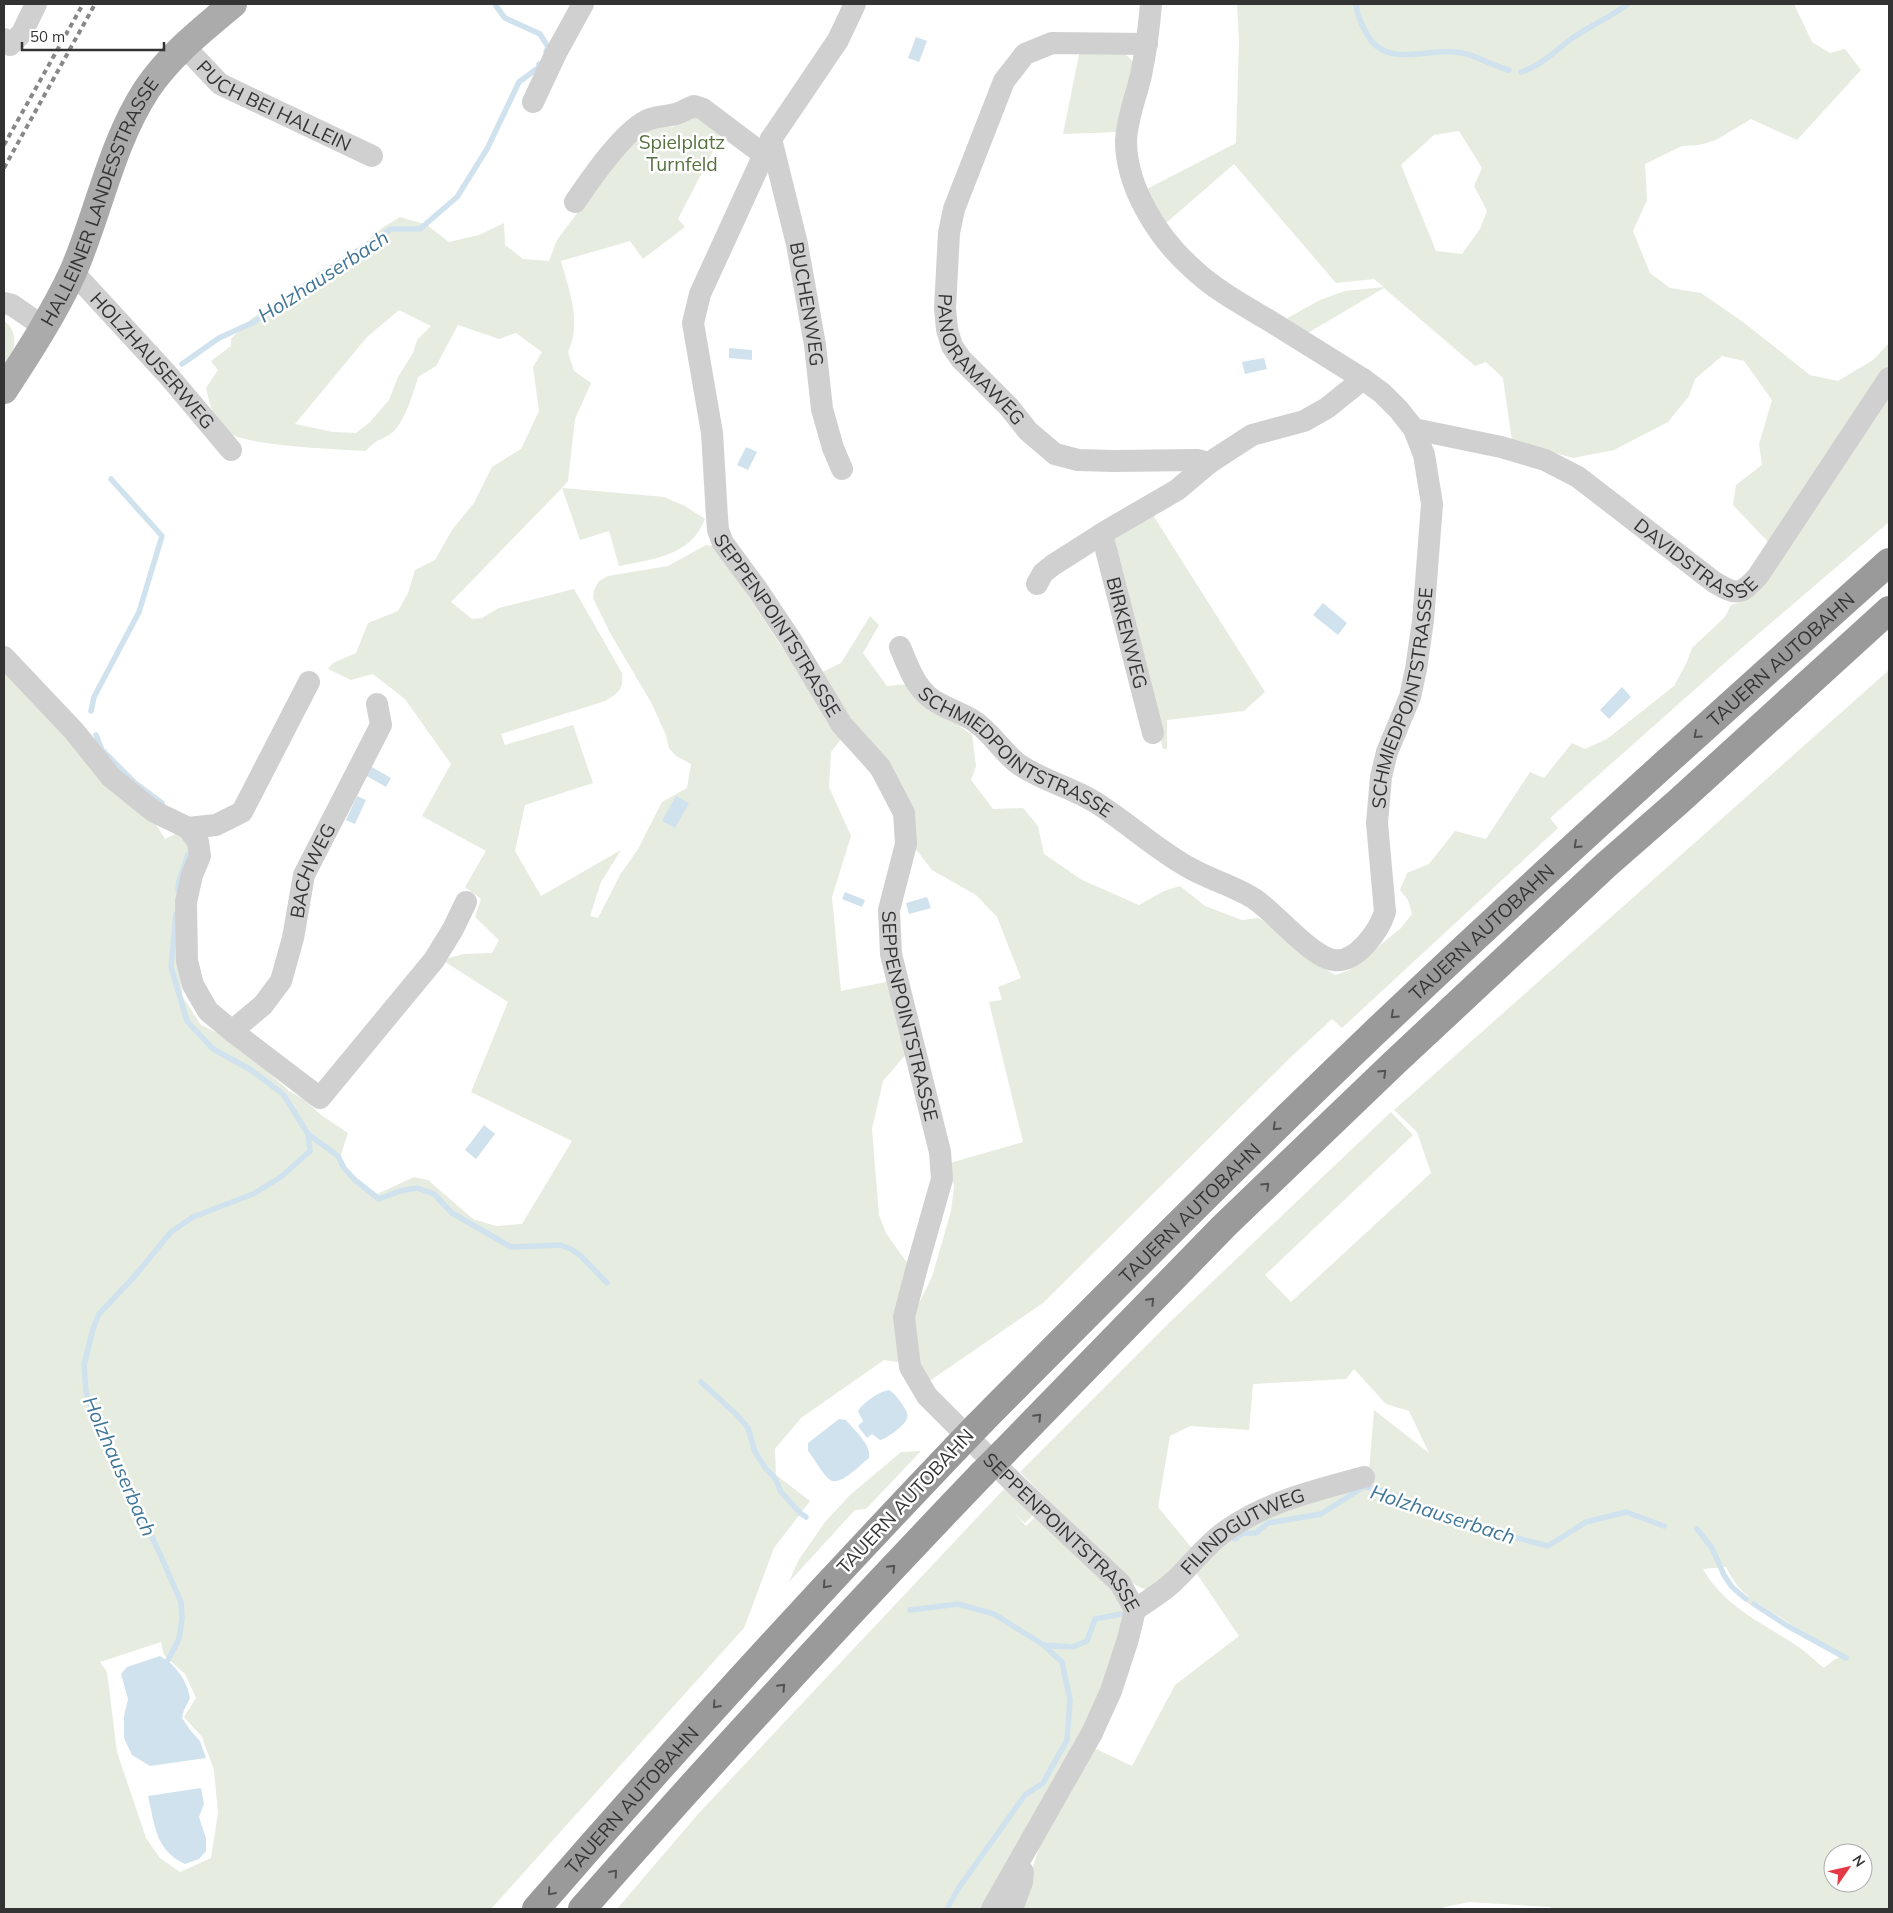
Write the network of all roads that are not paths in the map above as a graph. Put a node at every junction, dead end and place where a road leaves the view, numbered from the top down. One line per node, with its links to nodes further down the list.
1 (36, 4): 6 (street)
2 (232, 4): 8 (main road, HALLEINER LANDESSTRASSE)
3 (583, 4): 9 (street)
4 (855, 4): 10 (street, SEPPENPOINTSTRASSE)
5 (1152, 4): 7 (street, SCHMIEDPOINTSTRASSE)
6 (4, 39)
7 (1147, 44): 17 (street, SCHMIEDPOINTSTRASSE); 21 (street, PANORAMAWEG)
8 (184, 46): 11 (street, PUCH BEI HALLEIN); 13 (main road, HALLEINER LANDESSTRASSE)
9 (533, 102)
10 (768, 147): 12 (street); 22 (street, BUCHENWEG); 36 (street, SEPPENPOINTSTRASSE)
11 (372, 156)
12 (576, 202)
13 (73, 272): 15 (main road, HALLEINER LANDESSTRASSE); 20 (street, HOLZHAUSERWEG)
14 (4, 303): 15 (street)
15 (44, 327): 18 (main road, HALLEINER LANDESSTRASSE)
16 (1889, 378): 19 (street, DAVIDSTRASSE)
17 (1363, 379): 19 (street, SCHMIEDPOINTSTRASSE); 21 (street)
18 (4, 390)
19 (1414, 429): 27 (street, SCHMIEDPOINTSTRASSE)
20 (231, 450)
21 (1209, 463): 23 (street)
22 (842, 469)
23 (1102, 534): 25 (street); 31 (street, BIRKENWEG)
24 (1889, 562): 38 (highway, TAUERN AUTOBAHN, one-way to 38, bridge)
25 (1037, 584)
26 (1889, 610): 39 (highway, TAUERN AUTOBAHN, one-way to 26, bridge)
27 (900, 647)
28 (4, 657): 32 (street)
29 (309, 682): 32 (street)
30 (377, 704): 34 (street, BACHWEG)
31 (1153, 733)
32 (188, 828): 34 (street)
33 (466, 902): 34 (street)
34 (232, 1031)
35 (1364, 1477): 36 (street, FILINDGUTWEG)
36 (1135, 1610): 37 (street, SEPPENPOINTSTRASSE)
37 (1027, 1848): 40 (street, SEPPENPOINTSTRASSE); 41 (street)
38 (536, 1909)
39 (582, 1909)
40 (992, 1909)
41 (1012, 1909)

